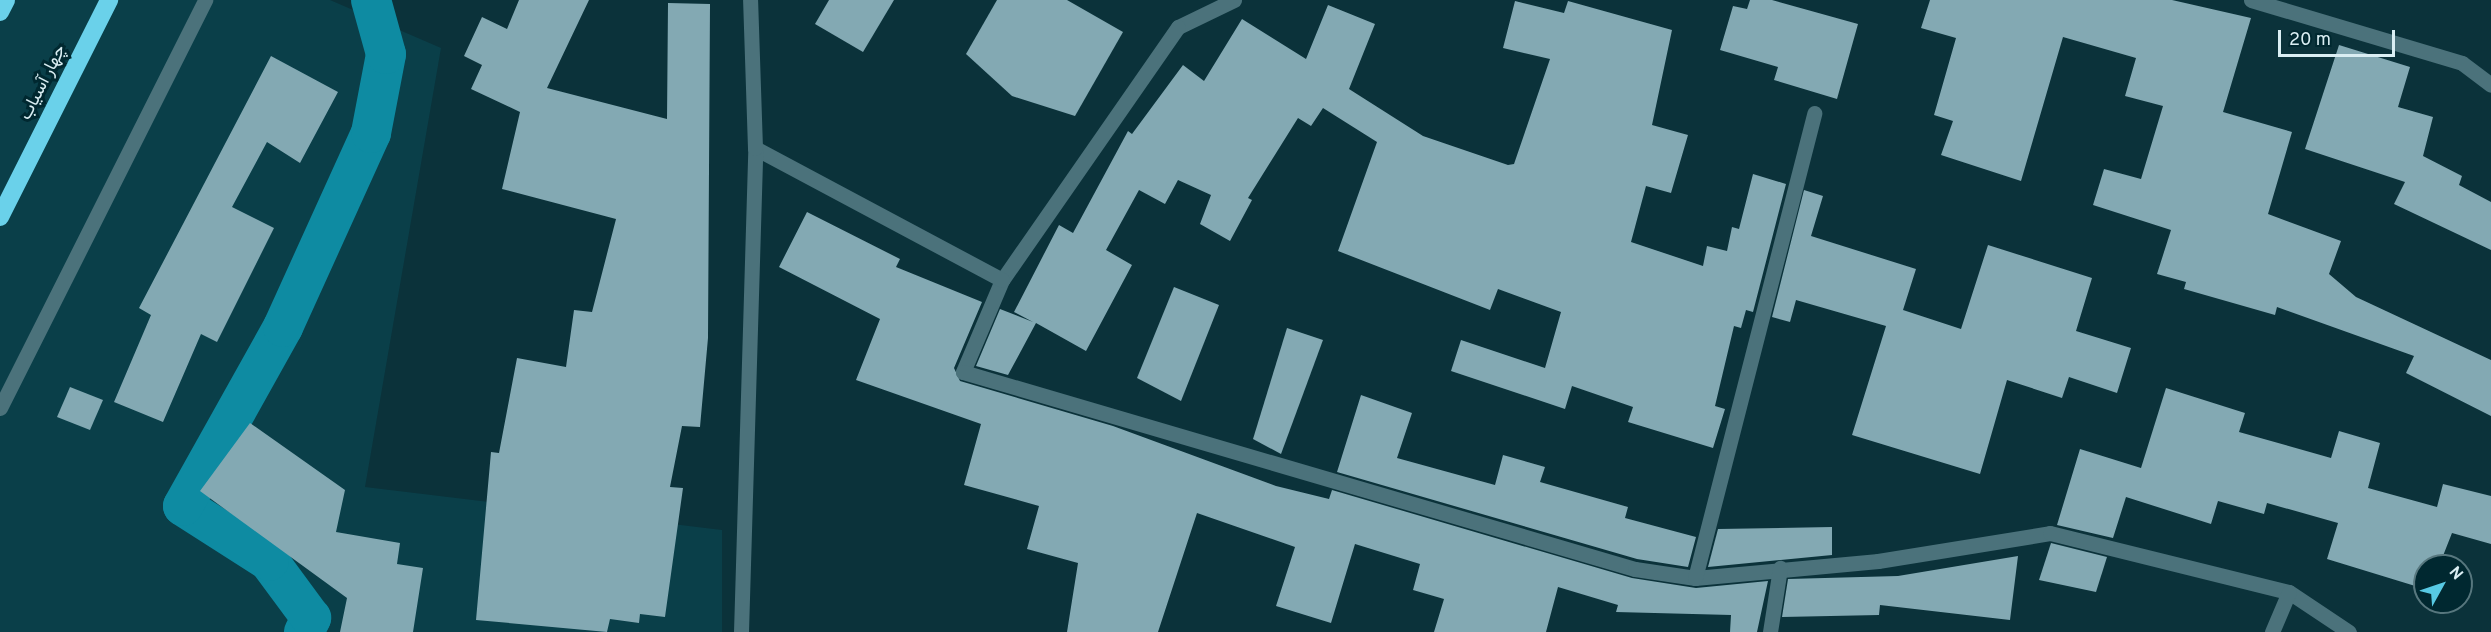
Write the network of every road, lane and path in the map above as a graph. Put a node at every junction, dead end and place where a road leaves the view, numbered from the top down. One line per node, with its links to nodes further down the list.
1 (6, 0): 7 (highway)
2 (109, 0): 11 (highway, چهار آسیاب)
3 (205, 0): 13 (street)
4 (750, 0): 10 (street)
5 (1234, 0): 12 (street)
6 (2251, 0): 8 (street)
7 (0, 12)
8 (2491, 85)
9 (1814, 113): 15 (street)
10 (755, 148): 12 (street); 17 (street)
11 (0, 217)
12 (1002, 280): 15 (street)
13 (0, 408)
14 (1779, 568): 15 (street); 16 (street); 18 (street)
15 (1695, 578)
16 (2289, 592): 19 (street); 20 (street)
17 (741, 632)
18 (1770, 632)
19 (2272, 632)
20 (2349, 632)

